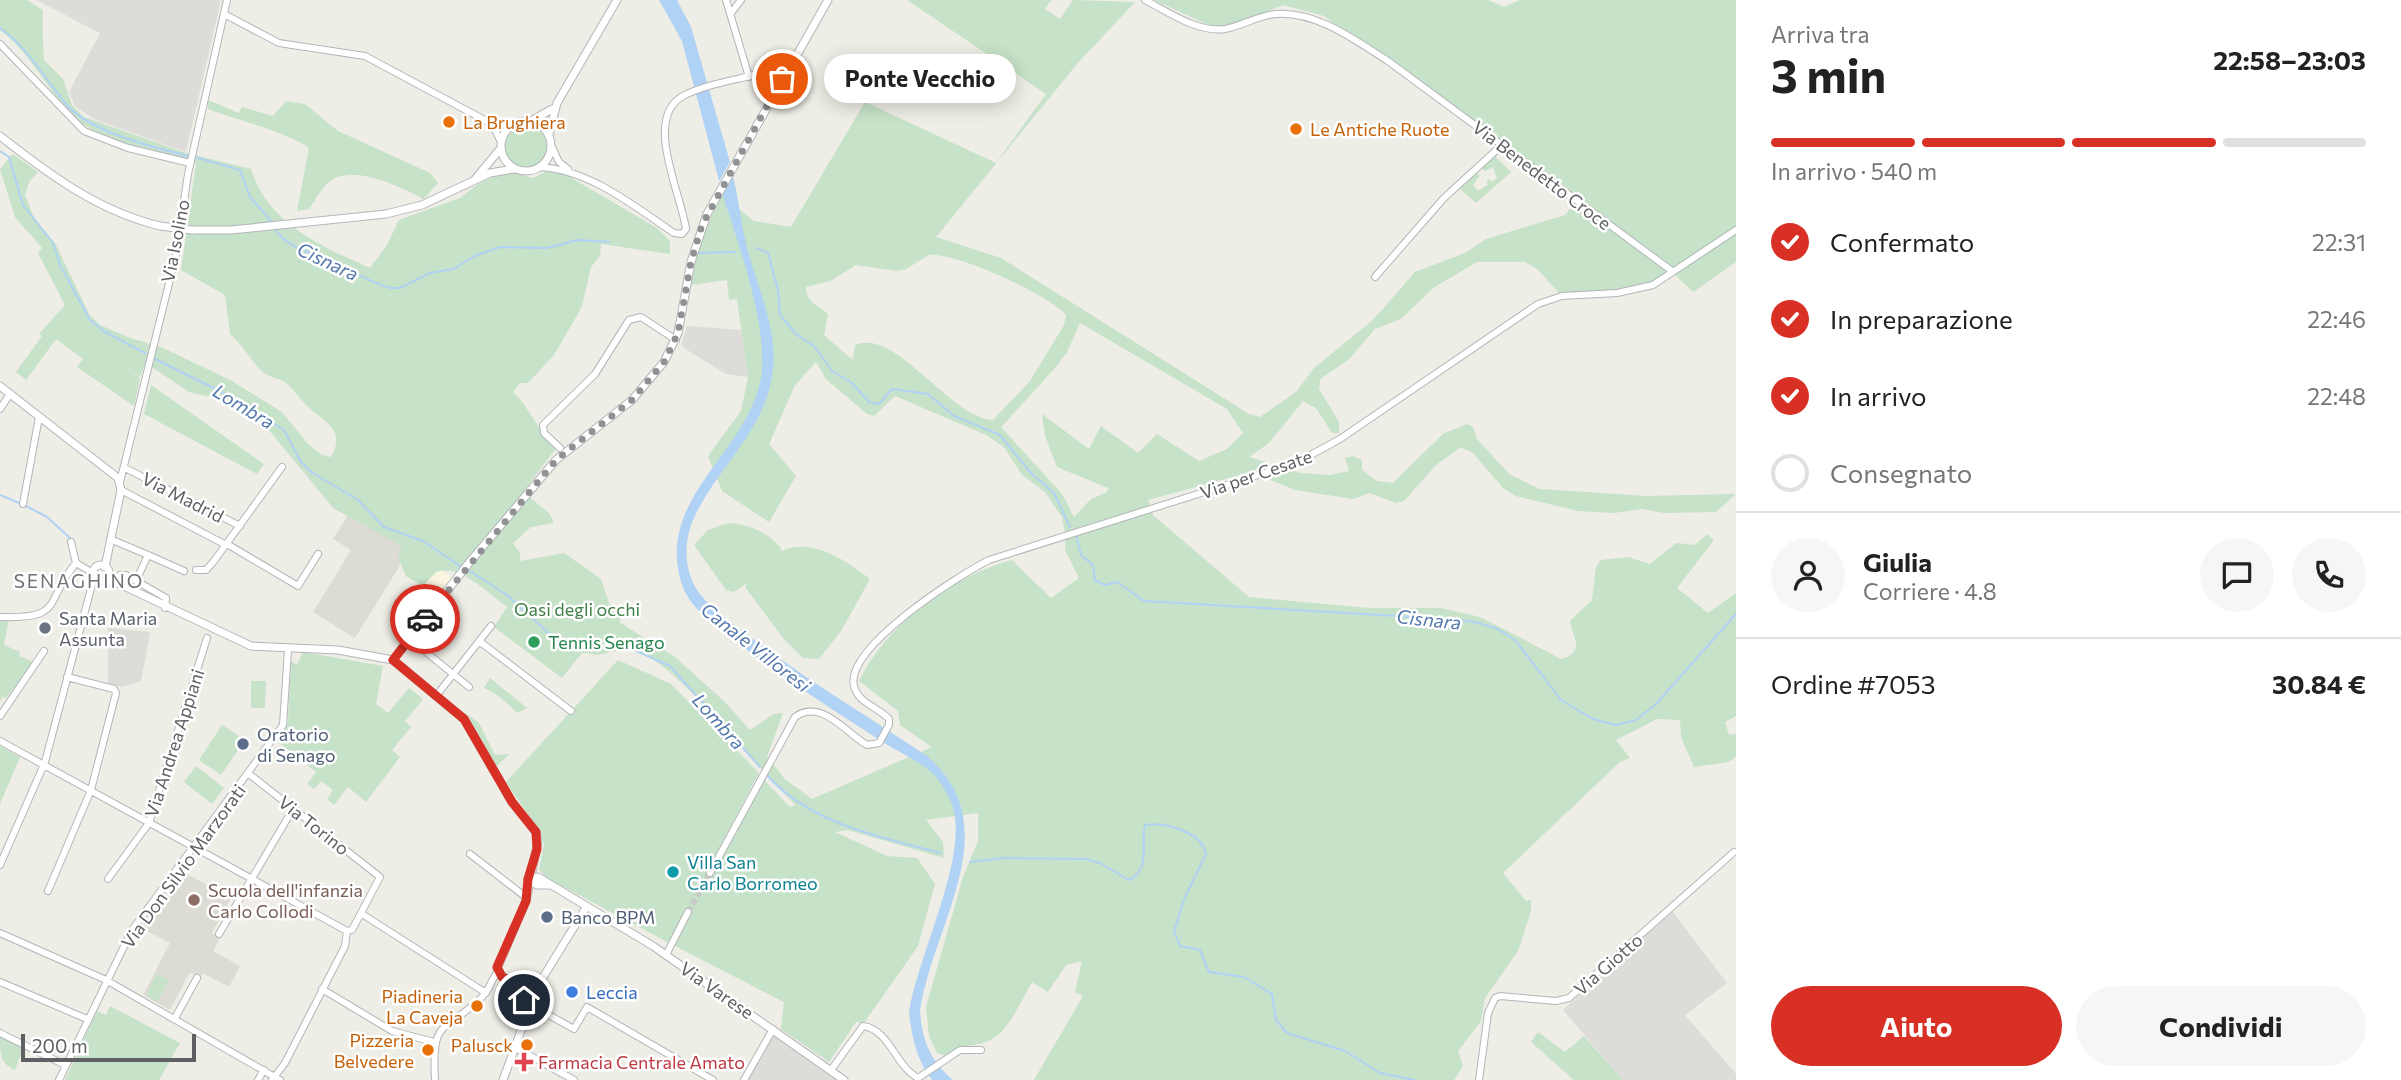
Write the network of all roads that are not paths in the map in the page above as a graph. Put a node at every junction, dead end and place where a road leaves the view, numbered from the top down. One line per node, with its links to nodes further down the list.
1 (227, 0): 8 (street, Via Isolino)
2 (617, 0): 12 (street)
3 (726, 0): 7 (street)
4 (741, 0): 7 (street)
5 (828, 0): 11 (street)
6 (1145, 0): 19 (street, Via Benedetto Croce)
7 (731, 13): 10 (street)
8 (223, 14): 14 (street); 21 (street, Via Isolino)
9 (0, 44): 21 (street)
10 (749, 76): 11 (street); 24 (street)
11 (782, 79): 29 (street)
12 (557, 103): 13 (street); 16 (street)
13 (531, 121): 15 (street); 16 (street)
14 (492, 124): 15 (street); 18 (street)
15 (512, 125): 18 (street)
16 (549, 134): 20 (street)
17 (0, 136): 25 (street, bridge)
18 (501, 145): 23 (street); 25 (street)
19 (1502, 145): 27 (street, Via Benedetto Croce); 28 (street)
20 (552, 147): 22 (street); 24 (street)
21 (190, 163): 36 (street, Via Isolino)
22 (540, 167): 23 (street); 24 (street)
23 (514, 169): 25 (street)
24 (572, 172)
25 (473, 181)
26 (1736, 230): 27 (street, Via per Cesate)
27 (1672, 271): 77 (street, Via per Cesate)
28 (1375, 277)
29 (676, 340): 34 (street); 55 (street)
30 (0, 386): 31 (street)
31 (10, 394): 32 (street); 33 (street)
32 (0, 409)
33 (39, 416): 37 (street); 38 (street)
34 (560, 448)
35 (282, 467): 39 (street)
36 (125, 468): 37 (street, Via Isolino); 39 (street, Via Madrid)
37 (121, 486): 41 (street); 42 (street)
38 (23, 504)
39 (240, 526): 42 (street)
40 (71, 542): 45 (street)
41 (109, 542): 44 (street); 46 (street)
42 (226, 545): 43 (street); 47 (street)
43 (318, 554)
44 (148, 555): 48 (street); 50 (street)
45 (76, 563): 46 (street); 52 (street)
46 (96, 570): 49 (street); 49 (street); 61 (street)
47 (195, 570)
48 (184, 571)
49 (110, 578): 50 (street); 51 (street)
50 (136, 581): 51 (street)
51 (166, 608): 57 (street)
52 (0, 617)
53 (491, 626): 56 (street)
54 (207, 638): 71 (street, Via Andrea Appiani)
55 (410, 639): 59 (street); 60 (street)
56 (479, 641): 60 (street); 64 (street)
57 (288, 650): 59 (street); 68 (street, Via Don Silvio Marzorati)
58 (44, 651): 65 (street)
59 (393, 660): 63 (street)
60 (453, 674): 62 (street); 63 (street)
61 (67, 677): 67 (street); 69 (street)
62 (469, 687)
63 (436, 696): 75 (street)
64 (571, 711)
65 (0, 716)
66 (1, 742): 67 (street)
67 (44, 765): 69 (street); 76 (street)
68 (249, 774): 70 (street, Via Torino); 72 (street, Via Don Silvio Marzorati)
69 (91, 790): 71 (street); 83 (street)
70 (293, 809): 80 (street); 87 (street, Via Torino)
71 (149, 823): 72 (street); 79 (street, Via Andrea Appiani)
72 (194, 848): 80 (street); 94 (street, Via Don Silvio Marzorati)
73 (1734, 852): 120 (street, Via Giotto)
74 (470, 854): 84 (street)
75 (535, 860): 78 (street); 81 (street)
76 (0, 865)
77 (710, 873)
78 (538, 877): 81 (street); 82 (street)
79 (108, 879)
80 (250, 879): 88 (street); 90 (street)
81 (528, 879): 82 (street); 84 (street)
82 (550, 885): 85 (street, Via Varese)
83 (48, 891)
84 (527, 898): 92 (street)
85 (587, 906): 91 (street, Via Varese); 97 (street)
86 (688, 912): 91 (street)
87 (362, 914): 88 (street); 99 (street)
88 (347, 932): 98 (street)
89 (0, 933): 94 (street)
90 (219, 934)
91 (666, 955): 103 (street, Via Varese)
92 (498, 972): 96 (street); 99 (street)
93 (197, 978): 101 (street)
94 (106, 980): 101 (street); 102 (street, Via Don Silvio Marzorati)
95 (0, 982): 102 (street)
96 (523, 986): 97 (street); 100 (street)
97 (537, 986): 100 (street)
98 (322, 989): 105 (street); 112 (street)
99 (486, 993): 105 (street)
100 (526, 1002): 106 (street); 111 (street)
101 (175, 1018): 109 (street)
102 (87, 1019): 108 (street, Via Don Silvio Marzorati)
103 (773, 1029): 110 (street, Via Varese); 118 (street)
104 (0, 1033): 108 (street)
105 (434, 1042): 115 (street)
106 (516, 1048): 116 (street); 117 (street)
107 (981, 1050): 110 (street)
108 (65, 1065): 113 (street, Via Don Silvio Marzorati)
109 (264, 1070): 112 (street); 114 (street)
110 (831, 1070): 119 (street, Via Varese)
111 (709, 1077)
112 (276, 1079)
113 (59, 1080)
114 (258, 1080)
115 (435, 1080)
116 (503, 1080)
117 (574, 1080)
118 (744, 1080)
119 (844, 1080)
120 (1479, 1080)

